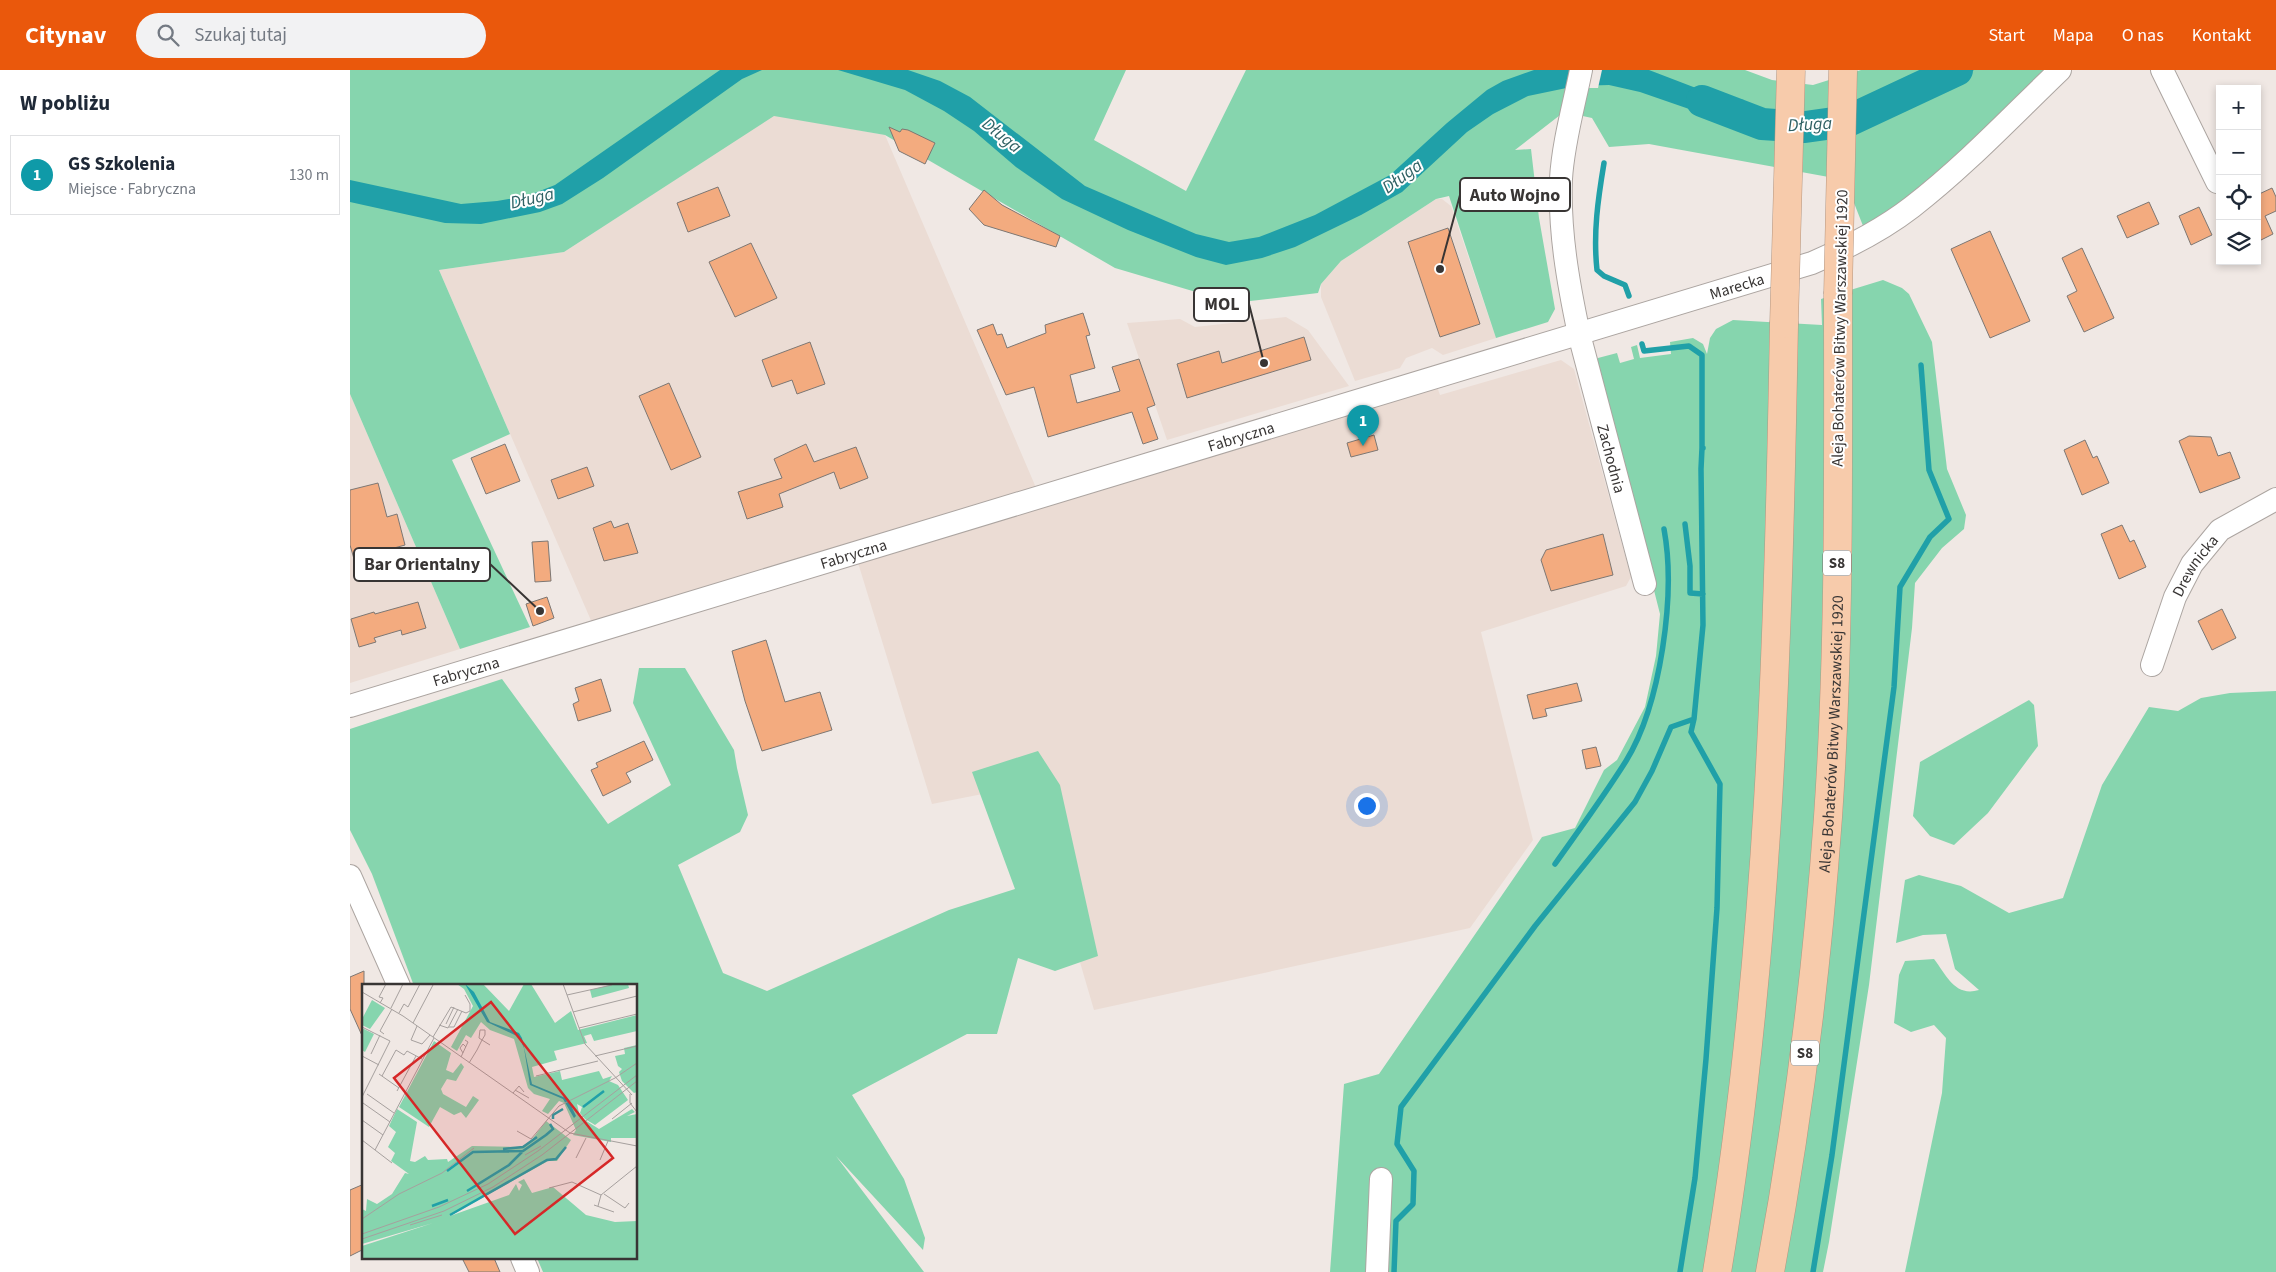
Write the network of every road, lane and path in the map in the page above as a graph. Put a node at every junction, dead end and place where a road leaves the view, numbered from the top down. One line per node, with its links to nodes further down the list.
1 (1581, 70): 7 (street, Zachodnia)
2 (1791, 70): 19 (highway, bridge)
3 (1843, 70): 20 (highway, Aleja Bohaterów Bitwy Warszawskiej 1920 / S8, bridge)
4 (2060, 70): 7 (street, Marecka)
5 (2162, 70): 6 (street)
6 (2216, 182)
7 (1579, 334): 8 (street, Marecka); 10 (street, Zachodnia)
8 (1357, 401): 12 (street, Fabryczna)
9 (2276, 499): 11 (street, Drewnicka)
10 (1645, 584)
11 (2152, 664)
12 (350, 706)
13 (350, 876): 14 (street)
14 (398, 984)
15 (1381, 1179): 18 (street)
16 (523, 1260): 17 (street)
17 (528, 1272)
18 (1377, 1272)
19 (1717, 1272)
20 (1770, 1272)

